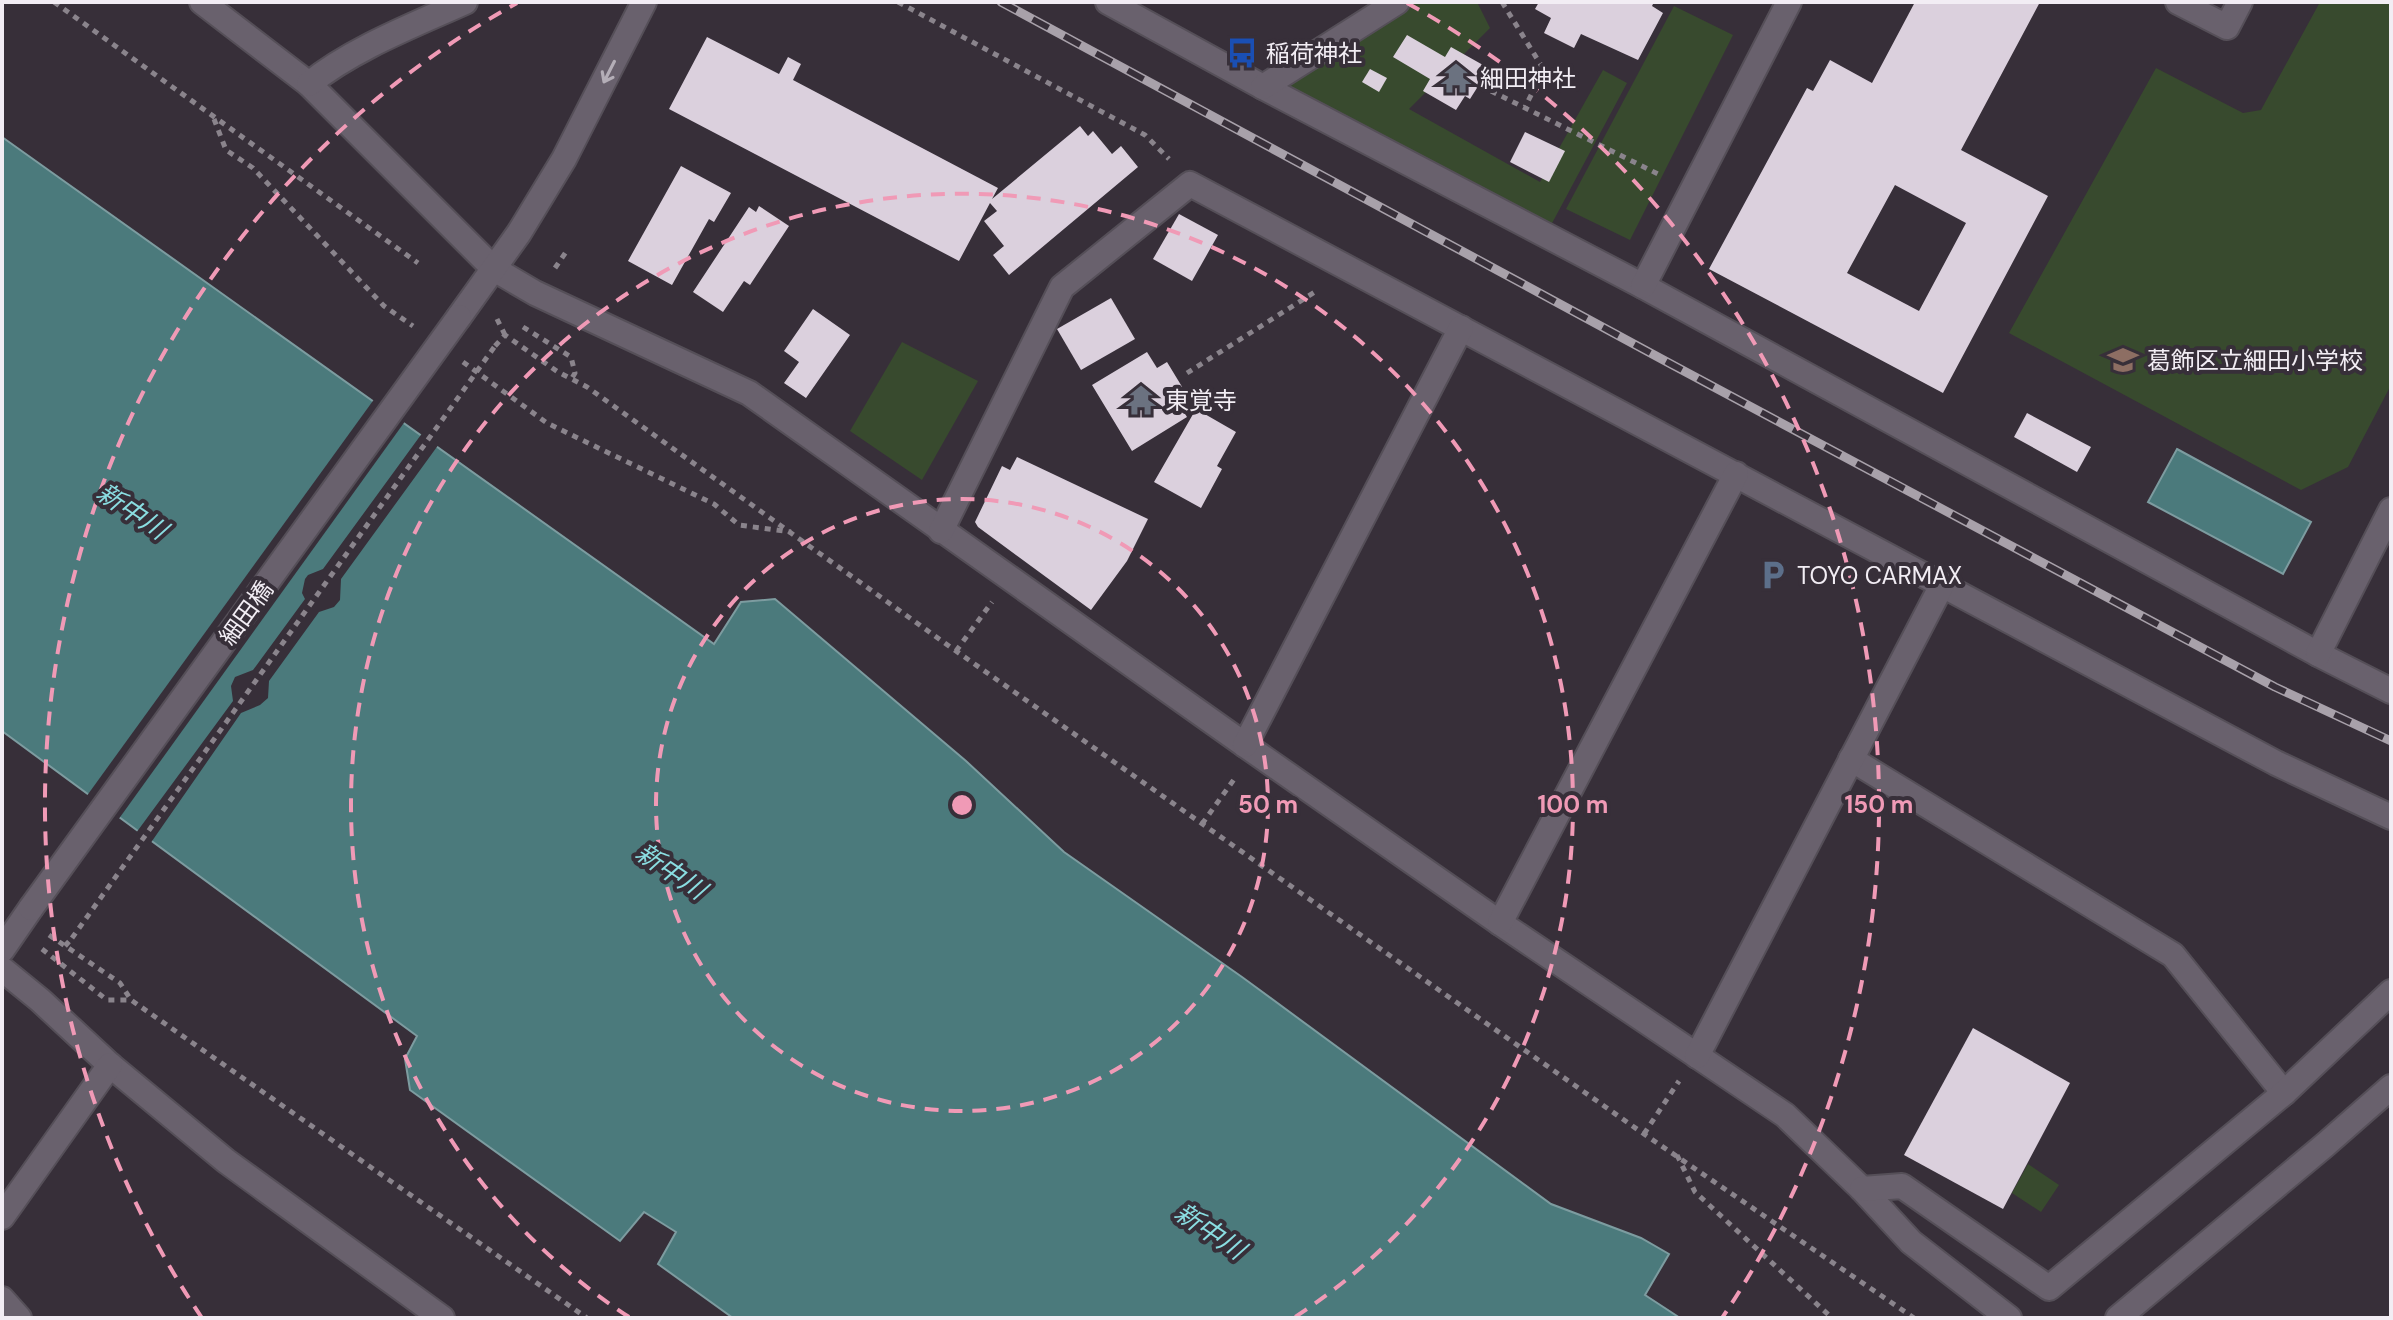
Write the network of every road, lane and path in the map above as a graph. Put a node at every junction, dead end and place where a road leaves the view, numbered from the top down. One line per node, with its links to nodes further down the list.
1 (54, 2): 16 (path)
2 (202, 2): 12 (street)
3 (465, 2): 12 (street)
4 (644, 2): 23 (street, 細田橋, one-way to 23)
5 (898, 2): 17 (path)
6 (1108, 2): 13 (street)
7 (1397, 2): 13 (street)
8 (1502, 2): 15 (path)
9 (1789, 2): 18 (street)
10 (2178, 2): 11 (street)
11 (2240, 2)
12 (309, 84): 23 (street)
13 (1263, 87): 24 (street)
14 (1491, 91): 15 (path)
15 (1525, 107): 18 (path)
16 (214, 119): 21 (path); 28 (path)
17 (1190, 184): 22 (street); 35 (street)
18 (1691, 191): 24 (street)
19 (566, 252): 20 (path)
20 (560, 260)
21 (418, 263)
22 (1339, 263): 27 (street); 31 (path)
23 (494, 269): 35 (street); 51 (street, 細田橋, bridge)
24 (1643, 286): 40 (street)
25 (506, 320): 29 (path)
26 (516, 322): 32 (path)
27 (1461, 328): 33 (street); 42 (street)
28 (422, 333)
29 (505, 335): 32 (path); 50 (path, bridge)
30 (459, 360): 36 (path)
31 (1187, 373)
32 (572, 378): 36 (path)
33 (1736, 474): 37 (street); 47 (street)
34 (2391, 510): 40 (street)
35 (941, 531): 42 (street)
36 (792, 533): 39 (path)
37 (1942, 585): 43 (street); 45 (street)
38 (993, 601): 39 (path)
39 (956, 651): 46 (path)
40 (2318, 654): 41 (street)
41 (2391, 691)
42 (1245, 745): 47 (street)
43 (1851, 759): 55 (street); 59 (street)
44 (1238, 773): 46 (path)
45 (2391, 817)
46 (1202, 824): 60 (path)
47 (1500, 923): 55 (street)
48 (59, 942): 50 (path)
49 (40, 943): 54 (path)
50 (65, 946): 54 (path)
51 (2, 950)
52 (2, 969): 56 (street)
53 (2391, 992): 59 (street)
54 (131, 1000): 67 (path)
55 (1697, 1056): 62 (street)
56 (110, 1065): 63 (street); 66 (street)
57 (1681, 1079): 60 (path)
58 (2391, 1087): 71 (street)
59 (2284, 1093): 62 (street)
60 (1644, 1134): 61 (path)
61 (1676, 1153): 68 (path); 69 (path)
62 (1862, 1189): 70 (street)
63 (2, 1217)
64 (2, 1299): 65 (street)
65 (19, 1318)
66 (442, 1318)
67 (587, 1318)
68 (1832, 1318)
69 (1914, 1318)
70 (2009, 1318)
71 (2118, 1318)

